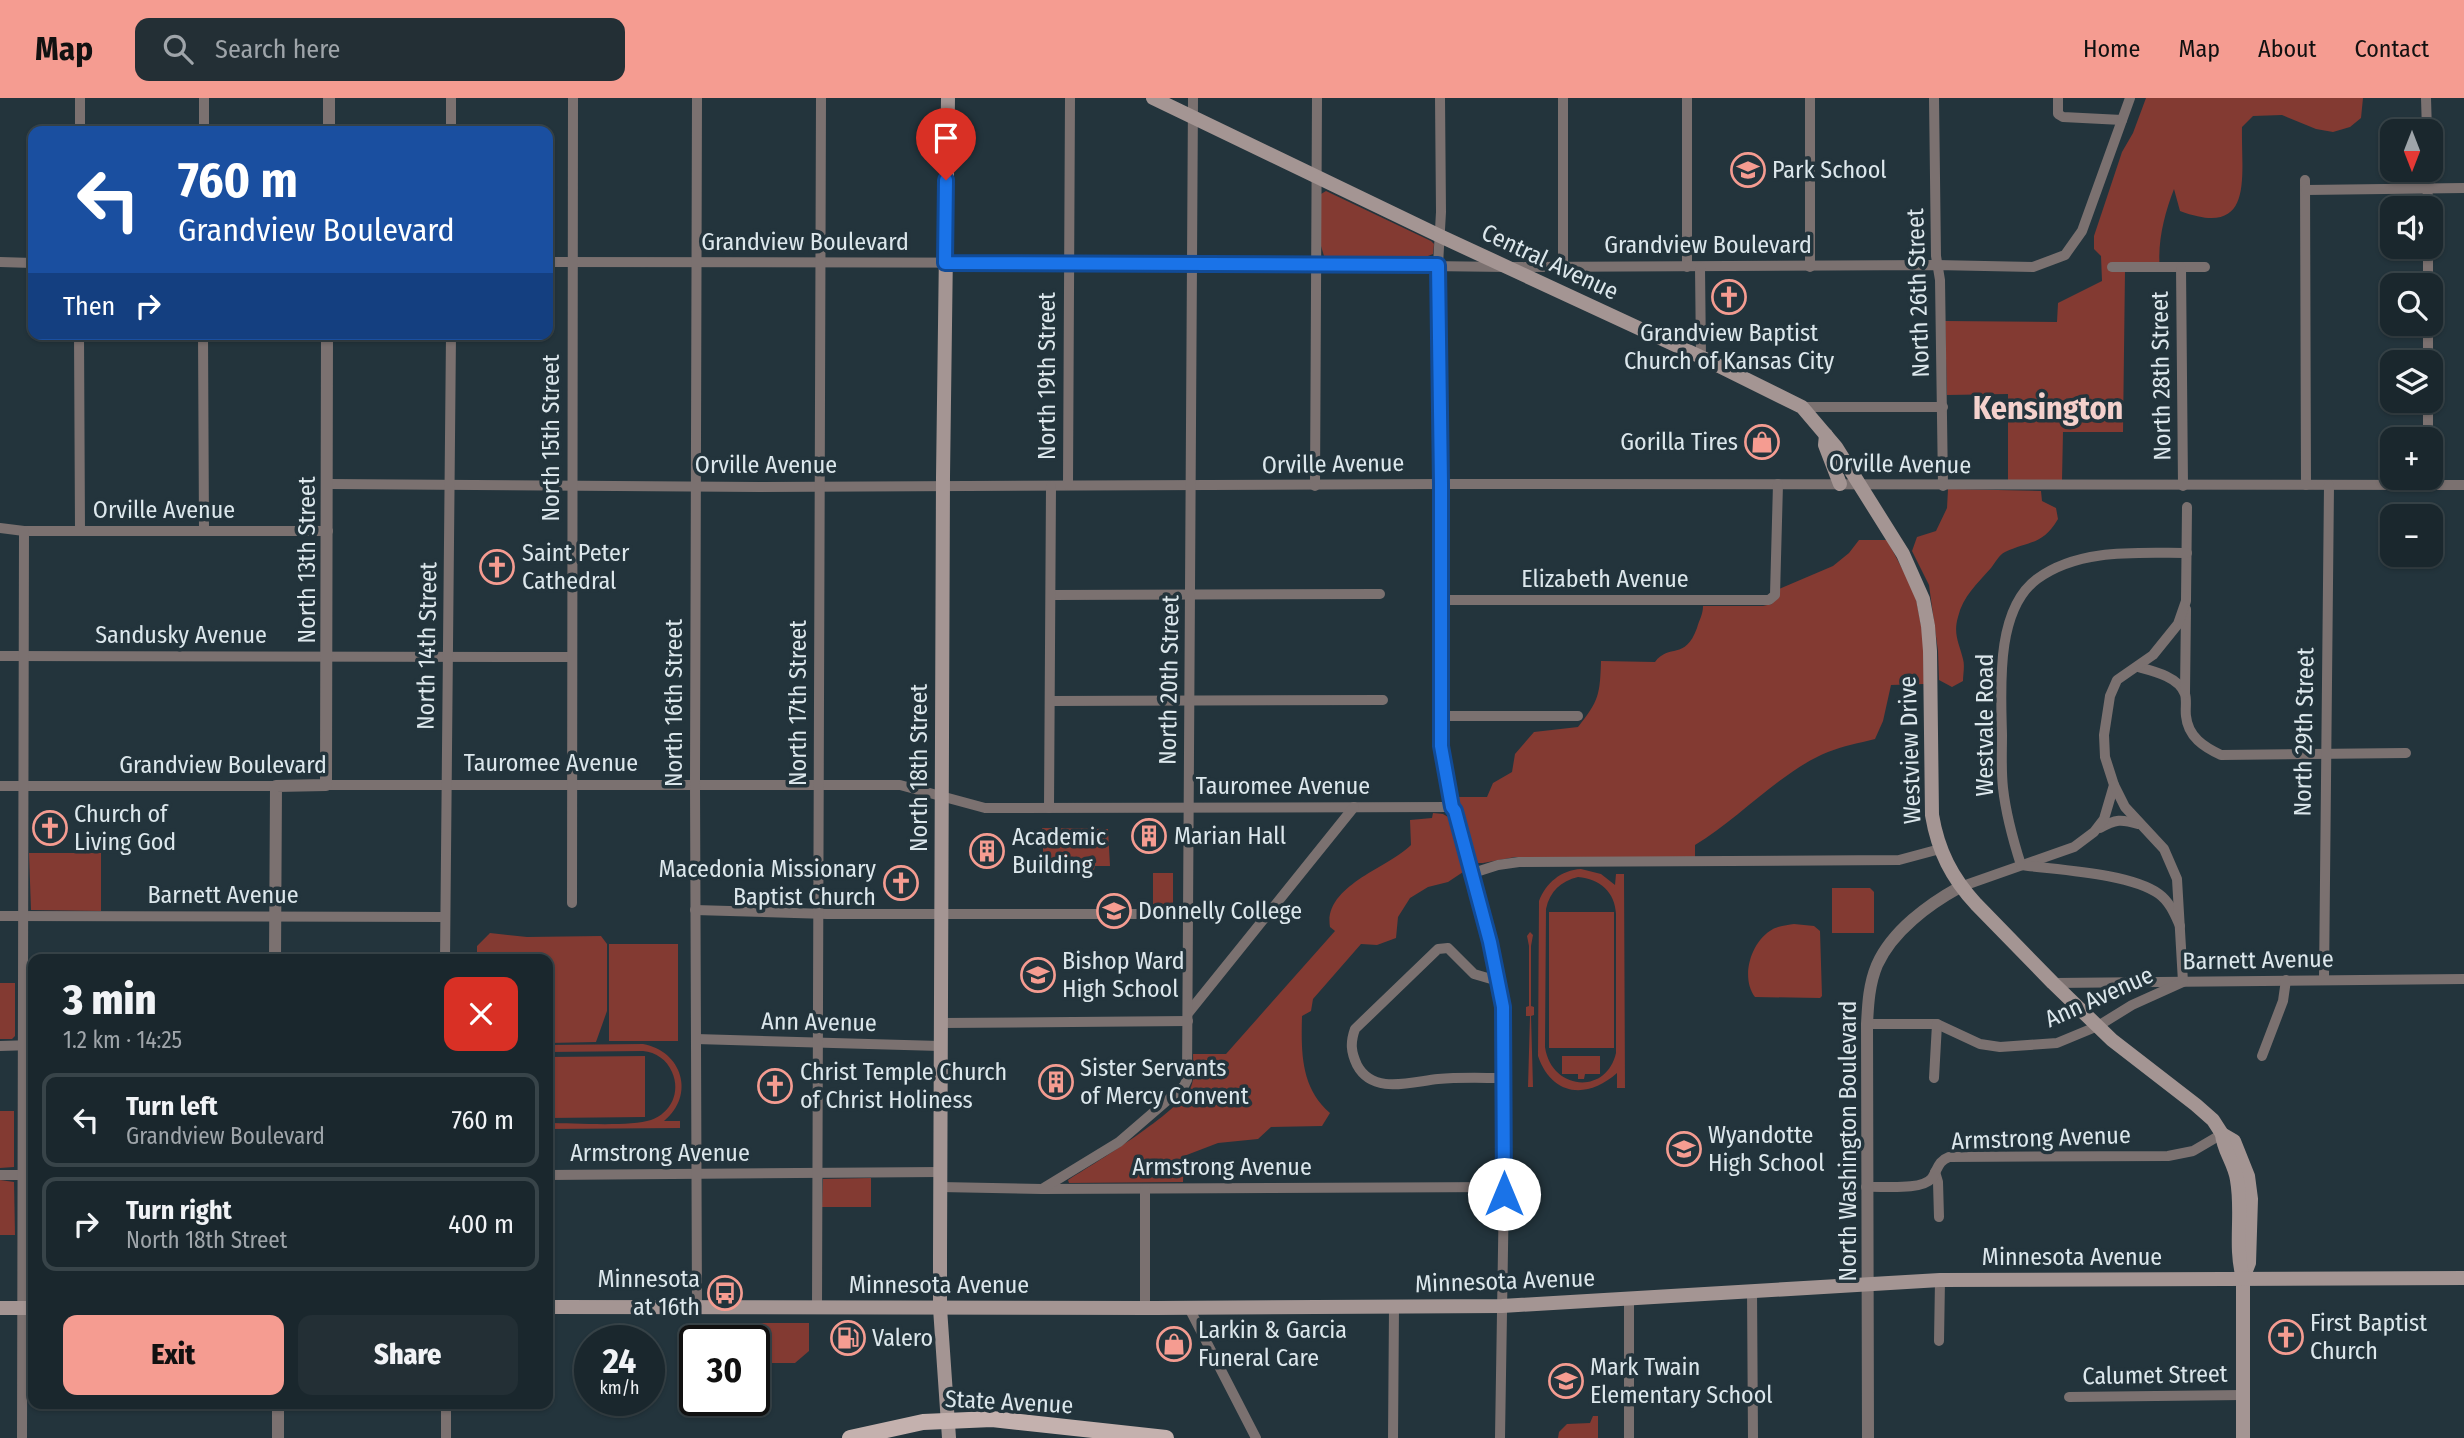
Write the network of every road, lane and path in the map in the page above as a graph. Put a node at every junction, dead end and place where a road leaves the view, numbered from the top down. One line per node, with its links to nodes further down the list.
1 (80, 98): 24 (street)
2 (204, 98): 25 (street)
3 (329, 98): 26 (street)
4 (451, 98): 27 (street)
5 (573, 98): 36 (street, North 15th Street)
6 (697, 98): 38 (street, North 16th Street)
7 (821, 98): 41 (street, North 17th Street)
8 (948, 98): 39 (main road, North 18th Street)
9 (1070, 98): 42 (street, North 19th Street)
10 (1153, 98): 21 (main road, Central Avenue)
11 (1193, 98): 21 (street, North 20th Street)
12 (1317, 98): 28 (street)
13 (1440, 98): 33 (street)
14 (1563, 98): 46 (street)
15 (1687, 98): 48 (street)
16 (1810, 98): 50 (street)
17 (1934, 98): 45 (street, North 26th Street)
18 (2058, 98): 23 (street)
19 (2130, 98): 23 (street, Grandview Boulevard)
20 (2426, 98): 22 (street)
21 (1193, 117): 28 (main road, Central Avenue); 40 (street, North 20th Street)
22 (2427, 119)
23 (2122, 120): 45 (street, Grandview Boulevard)
24 (80, 126)
25 (204, 126)
26 (328, 126)
27 (451, 126)
28 (1317, 177): 33 (main road, Central Avenue); 43 (street)
29 (2428, 182): 30 (street)
30 (2428, 187): 31 (street); 32 (street); 72 (street)
31 (2464, 188)
32 (2428, 196)
33 (1440, 236): 44 (street); 47 (main road, Central Avenue)
34 (0, 262): 37 (street)
35 (553, 262): 36 (street, Grandview Boulevard)
36 (572, 262): 38 (street, Grandview Boulevard); 70 (street, North 15th Street)
37 (28, 263)
38 (697, 263): 41 (street, Grandview Boulevard); 75 (street, North 16th Street)
39 (945, 263): 41 (street, Grandview Boulevard); 42 (street, Grandview Boulevard); 76 (main road, North 18th Street)
40 (1192, 263): 42 (street, Grandview Boulevard); 43 (street, Grandview Boulevard); 78 (street, North 20th Street)
41 (820, 264): 82 (street, North 17th Street)
42 (1069, 264): 71 (street, North 19th Street)
43 (1316, 264): 44 (street, Grandview Boulevard); 79 (street)
44 (1438, 265): 47 (street, Grandview Boulevard); 66 (street)
45 (1936, 265): 50 (street, Grandview Boulevard); 60 (street, North 26th Street)
46 (1563, 266): 47 (street, Grandview Boulevard); 48 (street, Grandview Boulevard)
47 (1507, 267): 58 (main road, Central Avenue)
48 (1687, 267): 49 (street, Grandview Boulevard)
49 (1700, 267): 50 (street, Grandview Boulevard); 58 (street)
50 (1810, 267)
51 (2112, 267): 52 (street)
52 (2181, 267): 53 (street); 81 (street, North 28th Street)
53 (2204, 267)
54 (79, 340): 86 (street)
55 (203, 340): 87 (street)
56 (327, 340): 64 (street, North 13th Street)
57 (451, 340): 65 (street, North 14th Street)
58 (1701, 357): 59 (main road, Central Avenue)
59 (1802, 407): 60 (street, Central Avenue); 61 (main road, Westview Drive)
60 (1943, 407): 80 (street, North 26th Street)
61 (1826, 433): 68 (main road); 69 (main road, Westview Drive)
62 (2380, 483): 73 (street, Orville Avenue)
63 (2443, 483): 74 (street, Orville Avenue)
64 (328, 484): 65 (street, Orville Avenue); 88 (street, North 13th Street)
65 (449, 484): 70 (street, Orville Avenue); 98 (street, North 14th Street)
66 (1441, 484): 67 (street, Orville Avenue); 79 (street, Orville Avenue); 93 (street)
67 (1778, 484): 68 (street, Orville Avenue); 93 (street, Elizabeth Avenue)
68 (1840, 484): 69 (street, Orville Avenue)
69 (1860, 484): 80 (street, Orville Avenue); 125 (main road, Westview Drive)
70 (572, 485): 75 (street, Orville Avenue); 99 (street, North 15th Street)
71 (1068, 485): 77 (street, Orville Avenue); 78 (street, Orville Avenue)
72 (2306, 485): 73 (street, Orville Avenue); 81 (street, Orville Avenue)
73 (2329, 485): 108 (street, North 29th Street)
74 (2464, 485)
75 (696, 486): 82 (street, Orville Avenue); 111 (street, North 16th Street)
76 (943, 486): 77 (street, Orville Avenue); 82 (street, Orville Avenue); 118 (main road, North 18th Street)
77 (1051, 486): 92 (street, North 19th Street)
78 (1191, 486): 79 (street, Orville Avenue); 90 (street, North 20th Street)
79 (1315, 486)
80 (1943, 486): 81 (street, Orville Avenue)
81 (2183, 486)
82 (820, 487): 113 (street, North 17th Street)
83 (2188, 507): 89 (street)
84 (0, 528): 85 (street, Orville Avenue)
85 (24, 531): 86 (street, Orville Avenue); 96 (street)
86 (80, 531): 87 (street, Orville Avenue)
87 (204, 531): 88 (street, Orville Avenue)
88 (328, 531): 97 (street, North 13th Street)
89 (2187, 553): 94 (street); 126 (street, Westvale Road)
90 (1191, 594): 91 (street); 92 (street); 102 (street, North 20th Street)
91 (1380, 594)
92 (1051, 595): 104 (street, North 19th Street)
93 (1441, 600): 105 (street)
94 (2186, 601): 100 (street); 101 (street)
95 (0, 656): 96 (street, Sandusky Avenue)
96 (23, 656): 97 (street, Sandusky Avenue); 116 (street)
97 (327, 656): 98 (street, Sandusky Avenue); 112 (street, North 13th Street)
98 (448, 657): 99 (street, Sandusky Avenue); 110 (street, North 14th Street)
99 (572, 657): 109 (street, North 15th Street)
100 (2138, 667): 101 (street); 114 (street)
101 (2185, 694): 108 (street)
102 (1191, 700): 103 (street); 104 (street); 122 (street, North 20th Street)
103 (1384, 700)
104 (1051, 701): 121 (street, North 19th Street)
105 (1441, 716): 106 (street); 120 (street)
106 (1578, 716)
107 (2406, 753): 108 (street)
108 (2327, 754): 143 (street, North 29th Street)
109 (571, 783): 110 (street, Tauromee Avenue); 111 (street, Tauromee Avenue); 131 (street, North 15th Street)
110 (446, 784): 112 (street, Grandview Boulevard); 139 (street, North 14th Street)
111 (695, 784): 113 (street, Tauromee Avenue); 132 (street, North 16th Street)
112 (326, 785): 117 (street, Grandview Boulevard)
113 (819, 785): 118 (street, Tauromee Avenue); 133 (street, North 17th Street)
114 (2113, 785): 123 (street); 124 (street)
115 (0, 786): 116 (street, Grandview Boulevard)
116 (23, 786): 117 (street, Grandview Boulevard); 135 (street)
117 (276, 786): 138 (street)
118 (942, 795): 121 (street, Tauromee Avenue); 136 (main road, North 18th Street)
119 (1354, 807): 120 (street, Tauromee Avenue); 122 (street, Tauromee Avenue); 149 (street)
120 (1452, 807): 127 (street)
121 (1049, 808): 122 (street, Tauromee Avenue)
122 (1189, 808): 134 (street, North 20th Street)
123 (2139, 824): 124 (street); 128 (street)
124 (2094, 832): 126 (street, North Washington Boulevard)
125 (1940, 849): 127 (street); 129 (main road, Westview Drive)
126 (2021, 865): 129 (street, North Washington Boulevard); 130 (street)
127 (1473, 873): 146 (street)
128 (2177, 879): 130 (street); 140 (street)
129 (1960, 887): 148 (main road, Westview Drive); 151 (street, North Washington Boulevard)
130 (2160, 894): 140 (street)
131 (572, 904)
132 (695, 910): 133 (street); 154 (street, North 16th Street)
133 (818, 914): 136 (street); 155 (street, North 17th Street)
134 (1189, 914): 136 (street); 149 (street, North 20th Street)
135 (22, 915): 137 (street, Barnett Avenue); 138 (street, Barnett Avenue); 156 (street)
136 (940, 915): 150 (main road, North 18th Street)
137 (0, 916)
138 (275, 916): 139 (street, Barnett Avenue); 141 (street)
139 (445, 917): 142 (street, North 14th Street)
140 (2180, 926): 147 (street)
141 (275, 954)
142 (445, 954)
143 (2324, 979): 144 (street, Barnett Avenue); 145 (street, Barnett Avenue)
144 (2464, 979)
145 (2286, 980): 147 (street, Barnett Avenue); 160 (street)
146 (1498, 981): 161 (street); 161 (street)
147 (2183, 982): 148 (street, Barnett Avenue); 153 (street, Ann Avenue)
148 (2053, 983): 153 (main road, Westview Drive)
149 (1188, 1016): 150 (street); 174 (street, North 20th Street)
150 (941, 1023): 159 (main road, North 18th Street)
151 (1867, 1024): 152 (street, Ann Avenue); 172 (street, North Washington Boulevard)
152 (1937, 1024): 153 (street, Ann Avenue); 162 (street)
153 (2098, 1026): 163 (main road, Westview Drive)
154 (696, 1039): 155 (street, Ann Avenue); 166 (street, North 16th Street)
155 (818, 1044): 159 (street, Ann Avenue); 165 (street, North 17th Street)
156 (22, 1045): 157 (street); 158 (street); 168 (street)
157 (28, 1045)
158 (0, 1046)
159 (940, 1046): 171 (main road, North 18th Street)
160 (2262, 1056)
161 (1504, 1078): 173 (street)
162 (1934, 1078)
163 (2222, 1134): 164 (street, Armstrong Avenue); 177 (main road, Westview Drive)
164 (1935, 1172): 172 (street, Armstrong Avenue); 176 (street)
165 (816, 1173): 166 (street, Armstrong Avenue); 171 (street, Armstrong Avenue); 189 (street, North 17th Street)
166 (697, 1174): 170 (street, Armstrong Avenue); 185 (street, North 16th Street)
167 (0, 1175): 168 (street)
168 (21, 1175): 169 (street); 188 (street)
169 (28, 1175)
170 (553, 1175)
171 (940, 1180): 174 (street, Armstrong Avenue); 190 (main road, North 18th Street)
172 (1866, 1187): 180 (street, North Washington Boulevard)
173 (1504, 1188): 175 (street, Armstrong Avenue); 183 (street)
174 (1042, 1189): 175 (street, Armstrong Avenue)
175 (1145, 1189): 191 (street)
176 (1939, 1217)
177 (2243, 1278): 178 (main road, Minnesota Avenue); 179 (main road, Minnesota Avenue); 194 (main road)
178 (2464, 1278)
179 (1940, 1280): 180 (main road, Minnesota Avenue); 193 (street)
180 (1868, 1284): 181 (main road, Minnesota Avenue); 211 (street, North Washington Boulevard)
181 (1752, 1290): 182 (main road, Minnesota Avenue); 210 (street)
182 (1629, 1298): 183 (main road, Minnesota Avenue); 209 (street)
183 (1502, 1306): 186 (main road, Minnesota Avenue); 208 (street)
184 (553, 1307): 185 (main road, Minnesota Avenue)
185 (697, 1307): 189 (main road, Minnesota Avenue)
186 (1394, 1307): 192 (main road, Minnesota Avenue); 207 (street)
187 (0, 1308): 188 (main road)
188 (27, 1308): 200 (street)
189 (817, 1308): 190 (main road, Minnesota Avenue)
190 (940, 1308): 191 (main road, Minnesota Avenue); 198 (main road, North 18th Street)
191 (1145, 1308): 192 (main road, Minnesota Avenue)
192 (1189, 1308): 206 (street)
193 (1939, 1341)
194 (2243, 1395): 195 (street, Calumet Street); 212 (main road)
195 (2069, 1397)
196 (278, 1409): 201 (street)
197 (446, 1409): 202 (street)
198 (949, 1419): 199 (main road, State Avenue); 203 (main road, State Avenue); 204 (main road, North 18th Street)
199 (1066, 1432): 205 (main road, State Avenue)
200 (22, 1438)
201 (278, 1438)
202 (446, 1438)
203 (850, 1438)
204 (949, 1438)
205 (1167, 1438)
206 (1256, 1438)
207 (1393, 1438)
208 (1500, 1438)
209 (1629, 1438)
210 (1753, 1438)
211 (1867, 1438)
212 (2242, 1438)

